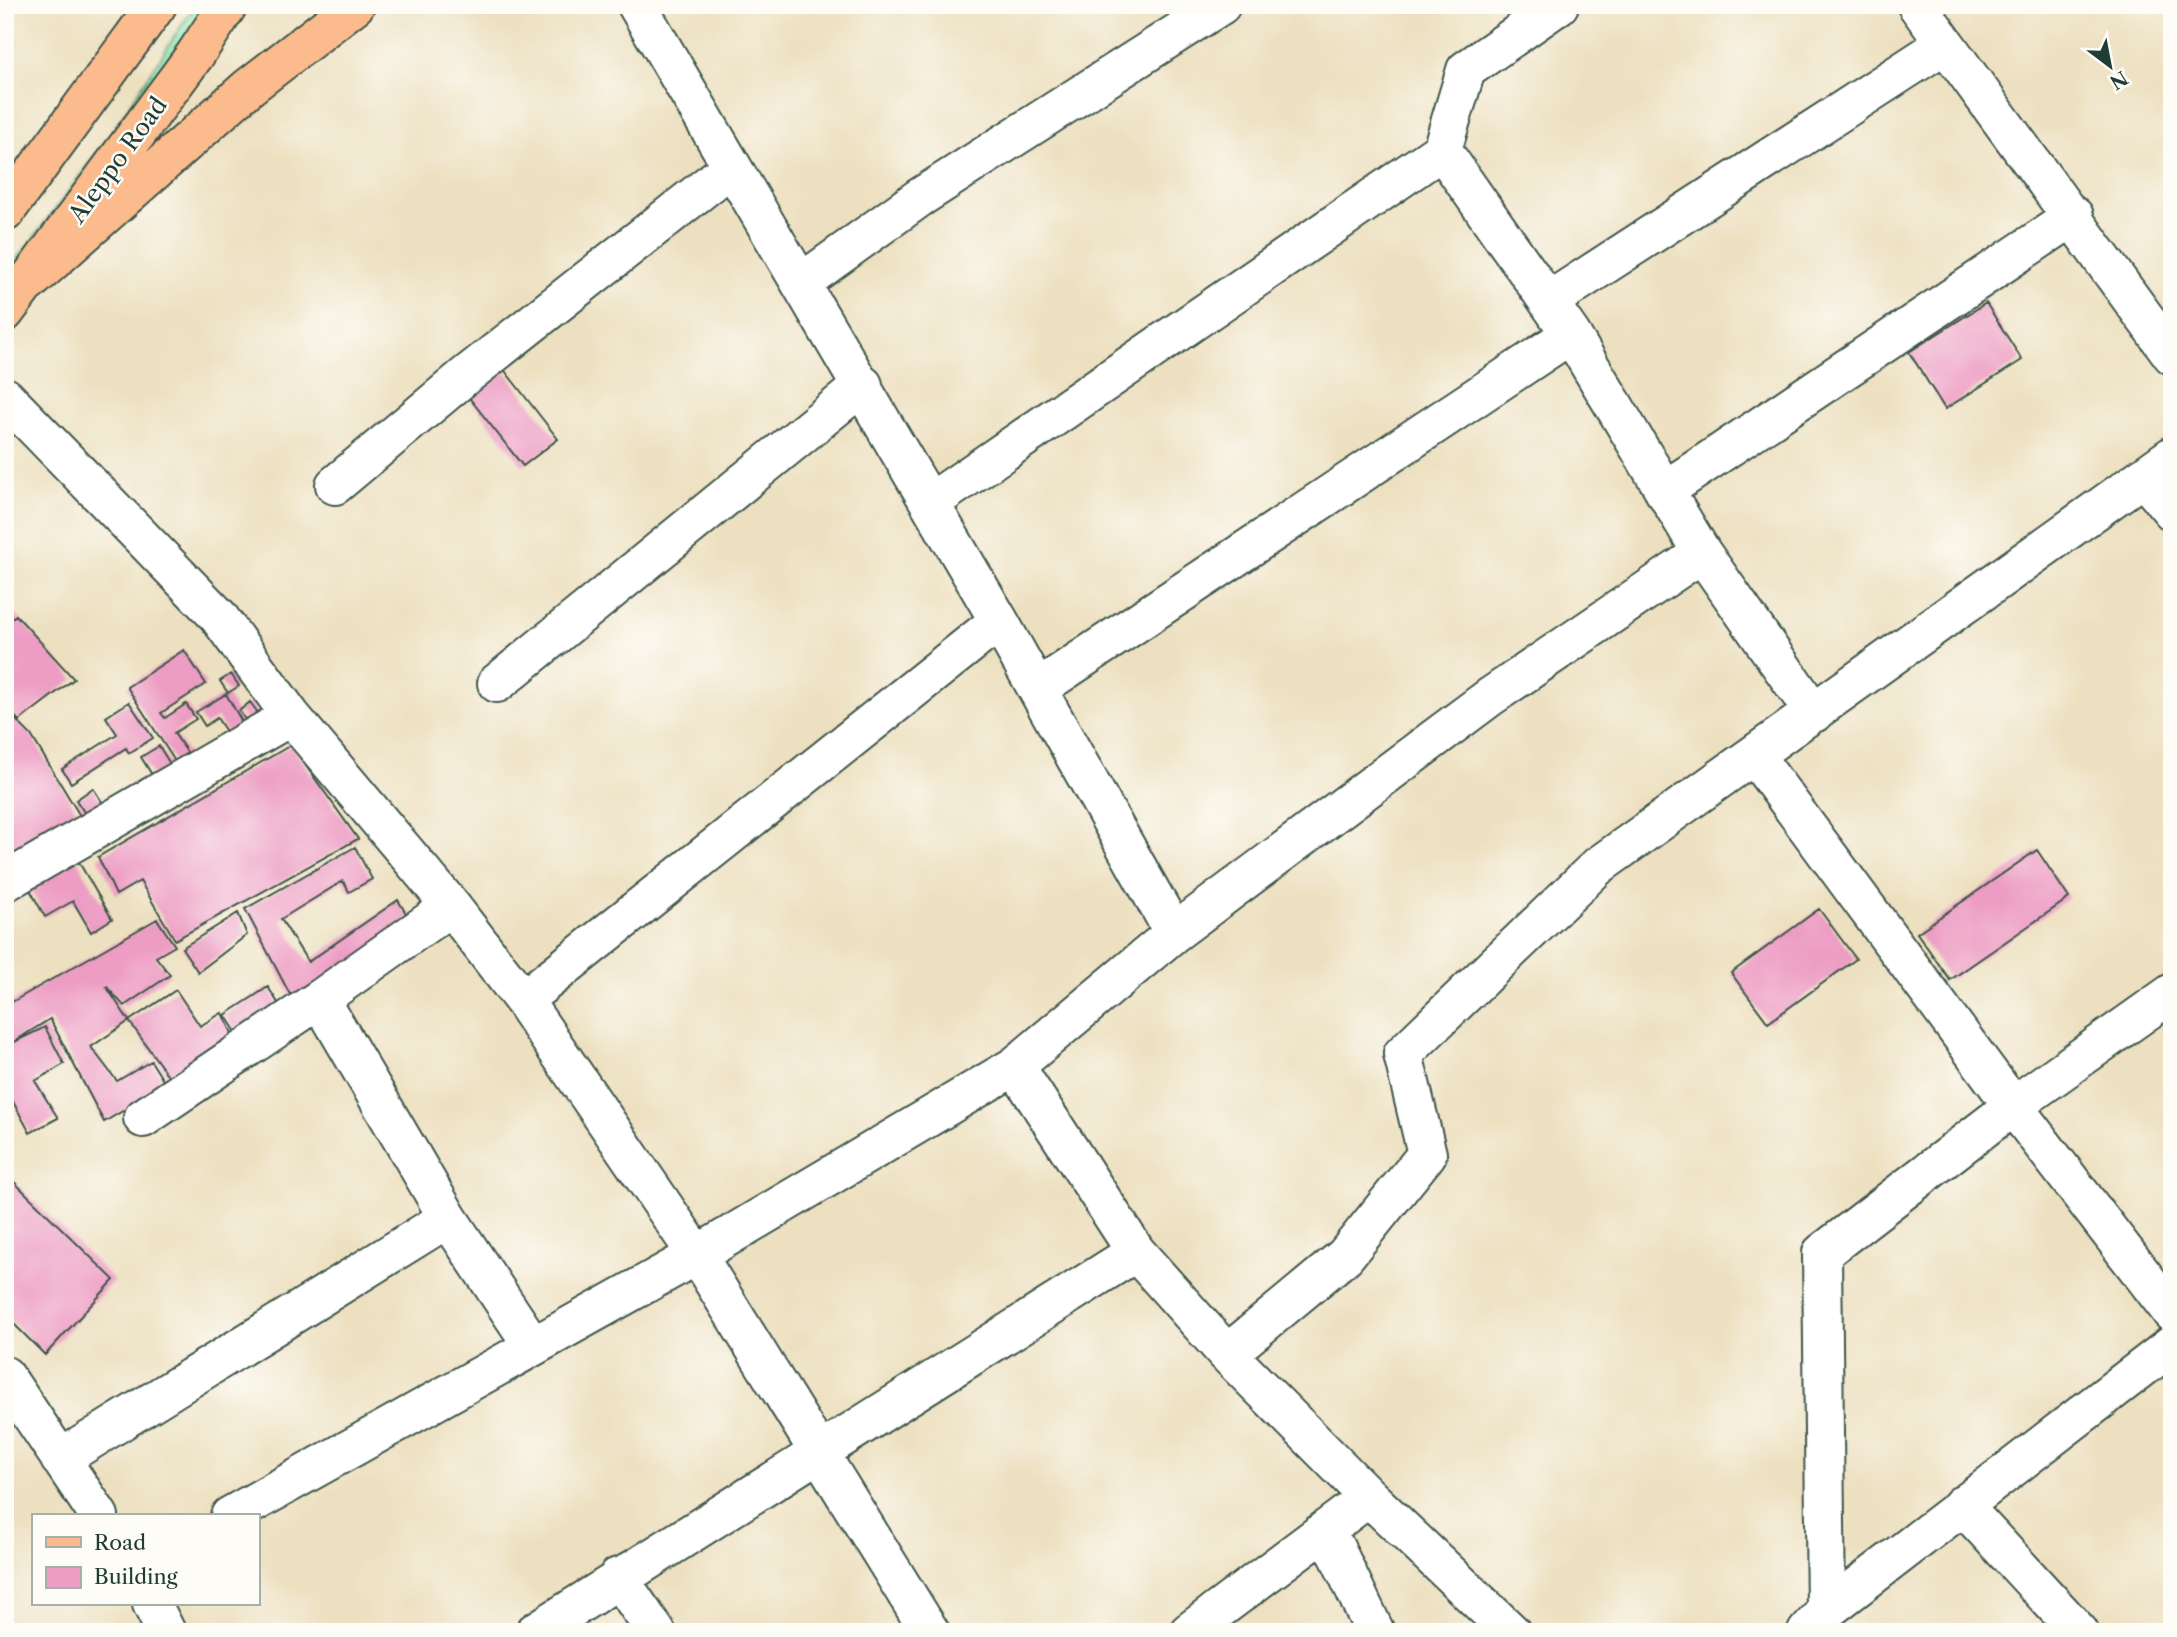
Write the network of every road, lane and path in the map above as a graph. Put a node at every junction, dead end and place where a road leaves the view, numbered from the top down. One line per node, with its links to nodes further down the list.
1 (157, 5): 11 (main road)
2 (228, 5): 14 (main road, Aleppo Road)
3 (355, 5): 14 (main road)
4 (637, 5): 10 (street)
5 (1221, 5): 13 (street)
6 (1559, 5): 9 (street)
7 (1917, 5): 8 (street)
8 (1945, 44): 12 (street); 15 (street)
9 (1442, 150): 15 (street); 23 (street)
10 (731, 167): 13 (street); 21 (street)
11 (5, 212)
12 (2074, 216): 17 (street); 22 (street)
13 (801, 283): 18 (street)
14 (17, 298)
15 (1549, 301): 16 (street)
16 (1571, 334): 22 (street); 28 (street)
17 (2172, 355)
18 (863, 385): 23 (street); 27 (street)
19 (5, 397): 30 (street)
20 (2158, 467): 24 (street); 29 (street)
21 (335, 485)
22 (1664, 491): 25 (street)
23 (930, 502): 26 (street)
24 (2172, 511)
25 (1702, 553): 29 (street); 34 (street)
26 (999, 621): 28 (street); 37 (street)
27 (496, 682)
28 (1037, 689): 34 (street)
29 (1814, 713): 31 (street)
30 (291, 716): 32 (street); 33 (street)
31 (1754, 755): 39 (street); 47 (street)
32 (5, 882)
33 (450, 906): 36 (street); 37 (street)
34 (1174, 933): 38 (street)
35 (2172, 993): 39 (street)
36 (320, 999): 40 (street); 41 (street)
37 (523, 1000): 43 (street)
38 (1015, 1066): 42 (street); 43 (street)
39 (2013, 1106): 44 (street); 58 (street)
40 (143, 1118)
41 (448, 1218): 46 (street); 50 (street)
42 (1136, 1252): 47 (street); 49 (street)
43 (697, 1255): 46 (street); 49 (street)
44 (2172, 1313)
45 (2172, 1345): 52 (street)
46 (533, 1346): 54 (street)
47 (1227, 1354): 51 (street)
48 (5, 1376): 50 (street)
49 (819, 1453): 56 (street); 62 (street)
50 (60, 1459): 53 (street)
51 (1369, 1497): 55 (street); 65 (street)
52 (1962, 1505): 58 (street); 66 (street)
53 (98, 1514)
54 (234, 1514)
55 (1327, 1531): 63 (street); 64 (street)
56 (618, 1577): 60 (street); 61 (street)
57 (153, 1606): 59 (street)
58 (1816, 1621)
59 (166, 1632)
60 (535, 1632)
61 (656, 1632)
62 (930, 1632)
63 (1189, 1632)
64 (1375, 1632)
65 (1511, 1632)
66 (2079, 1632)

